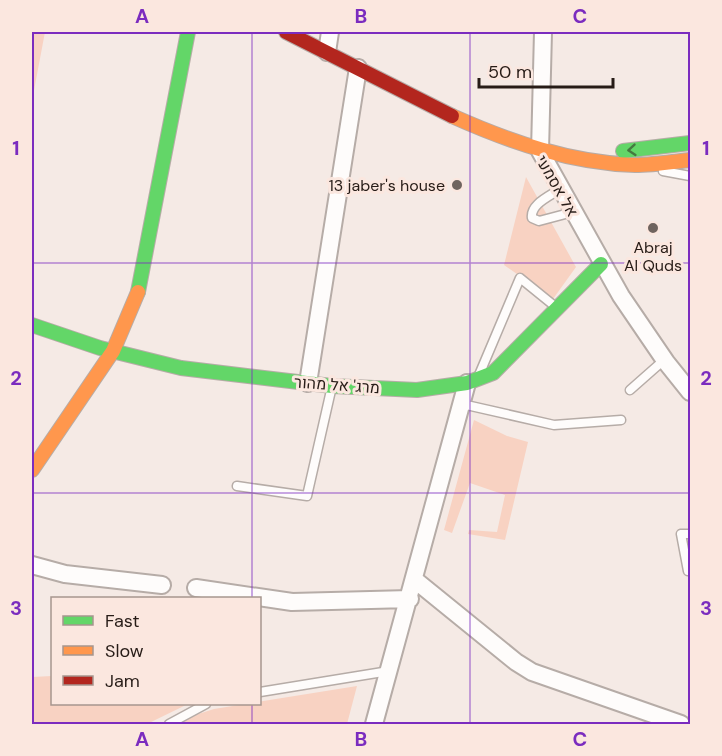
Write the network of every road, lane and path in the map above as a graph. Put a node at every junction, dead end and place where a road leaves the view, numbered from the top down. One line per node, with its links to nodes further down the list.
1 (188, 32): 17 (street)
2 (286, 32): 5 (street, אל אסמעי)
3 (330, 32): 5 (street)
4 (543, 32): 8 (street)
5 (327, 52): 6 (street, אל אסמעי)
6 (358, 68): 8 (street, אל אסמעי); 20 (street)
7 (690, 143): 8 (street, one-way to 8)
8 (540, 151): 10 (street); 12 (street, אל אסמעי)
9 (690, 160): 10 (street)
10 (630, 164): 11 (lane)
11 (690, 176)
12 (560, 189): 13 (street, אל אסמעי); 13 (lane)
13 (573, 212): 14 (street, אל אסמעי)
14 (601, 264): 15 (street, מרג' אל מהור); 18 (street, אל אסמעי)
15 (557, 308): 19 (street, מרג' אל מהור); 19 (lane)
16 (32, 325): 17 (street, מרג' אל מהור)
17 (113, 351): 20 (street, מרג' אל מהור); 26 (street)
18 (664, 360): 22 (lane); 23 (street, אל אסמעי)
19 (472, 381): 21 (street, מרג' אל מהור); 24 (street)
20 (308, 383): 21 (street, מרג' אל מהור)
21 (332, 386): 27 (lane)
22 (630, 390)
23 (690, 392)
24 (462, 404): 25 (lane); 31 (street)
25 (621, 420)
26 (32, 470)
27 (237, 486)
28 (690, 534): 30 (lane)
29 (32, 565): 32 (street)
30 (688, 571)
31 (415, 580): 36 (street); 40 (street)
32 (162, 585)
33 (196, 588): 34 (street)
34 (258, 597)
35 (261, 597): 36 (street)
36 (410, 599): 37 (street)
37 (390, 671): 38 (lane); 42 (street)
38 (261, 692)
39 (204, 705): 41 (lane)
40 (655, 721): 43 (street)
41 (169, 724)
42 (374, 724)
43 (681, 724)

